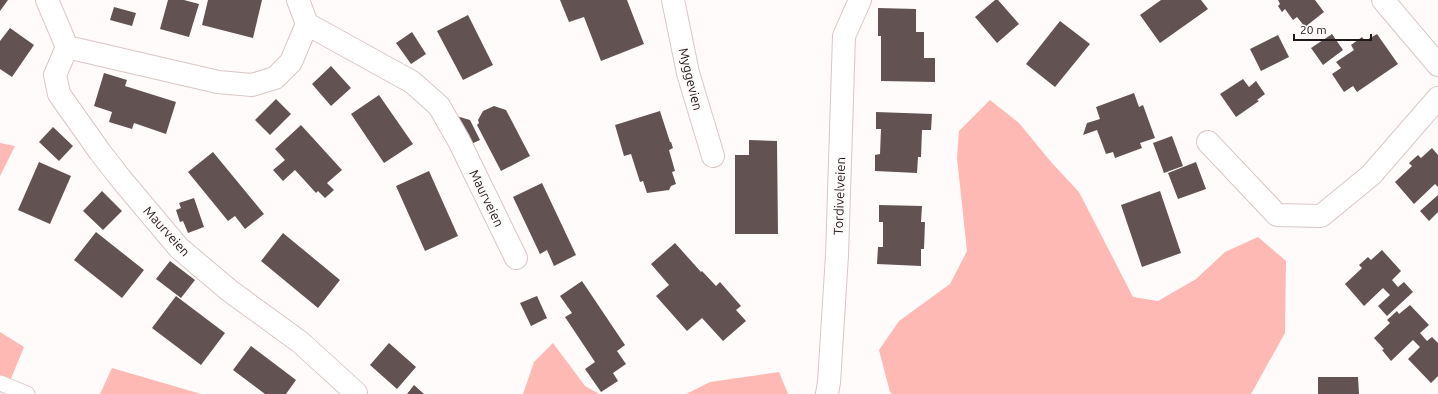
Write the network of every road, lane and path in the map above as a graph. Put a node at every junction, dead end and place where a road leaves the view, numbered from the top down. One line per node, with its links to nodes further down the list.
1 (48, 0): 7 (street)
2 (298, 0): 6 (street)
3 (673, 0): 11 (street, Myggevien)
4 (860, 0): 16 (street, Tordivelveien)
5 (1383, 0): 8 (street)
6 (307, 24): 7 (street); 12 (street, Maurveien)
7 (67, 47): 14 (street, Maurveien)
8 (1438, 65)
9 (1438, 96): 10 (street)
10 (1208, 142)
11 (713, 156)
12 (516, 258)
13 (0, 383): 15 (lane)
14 (356, 393)
15 (27, 394)
16 (827, 394)

